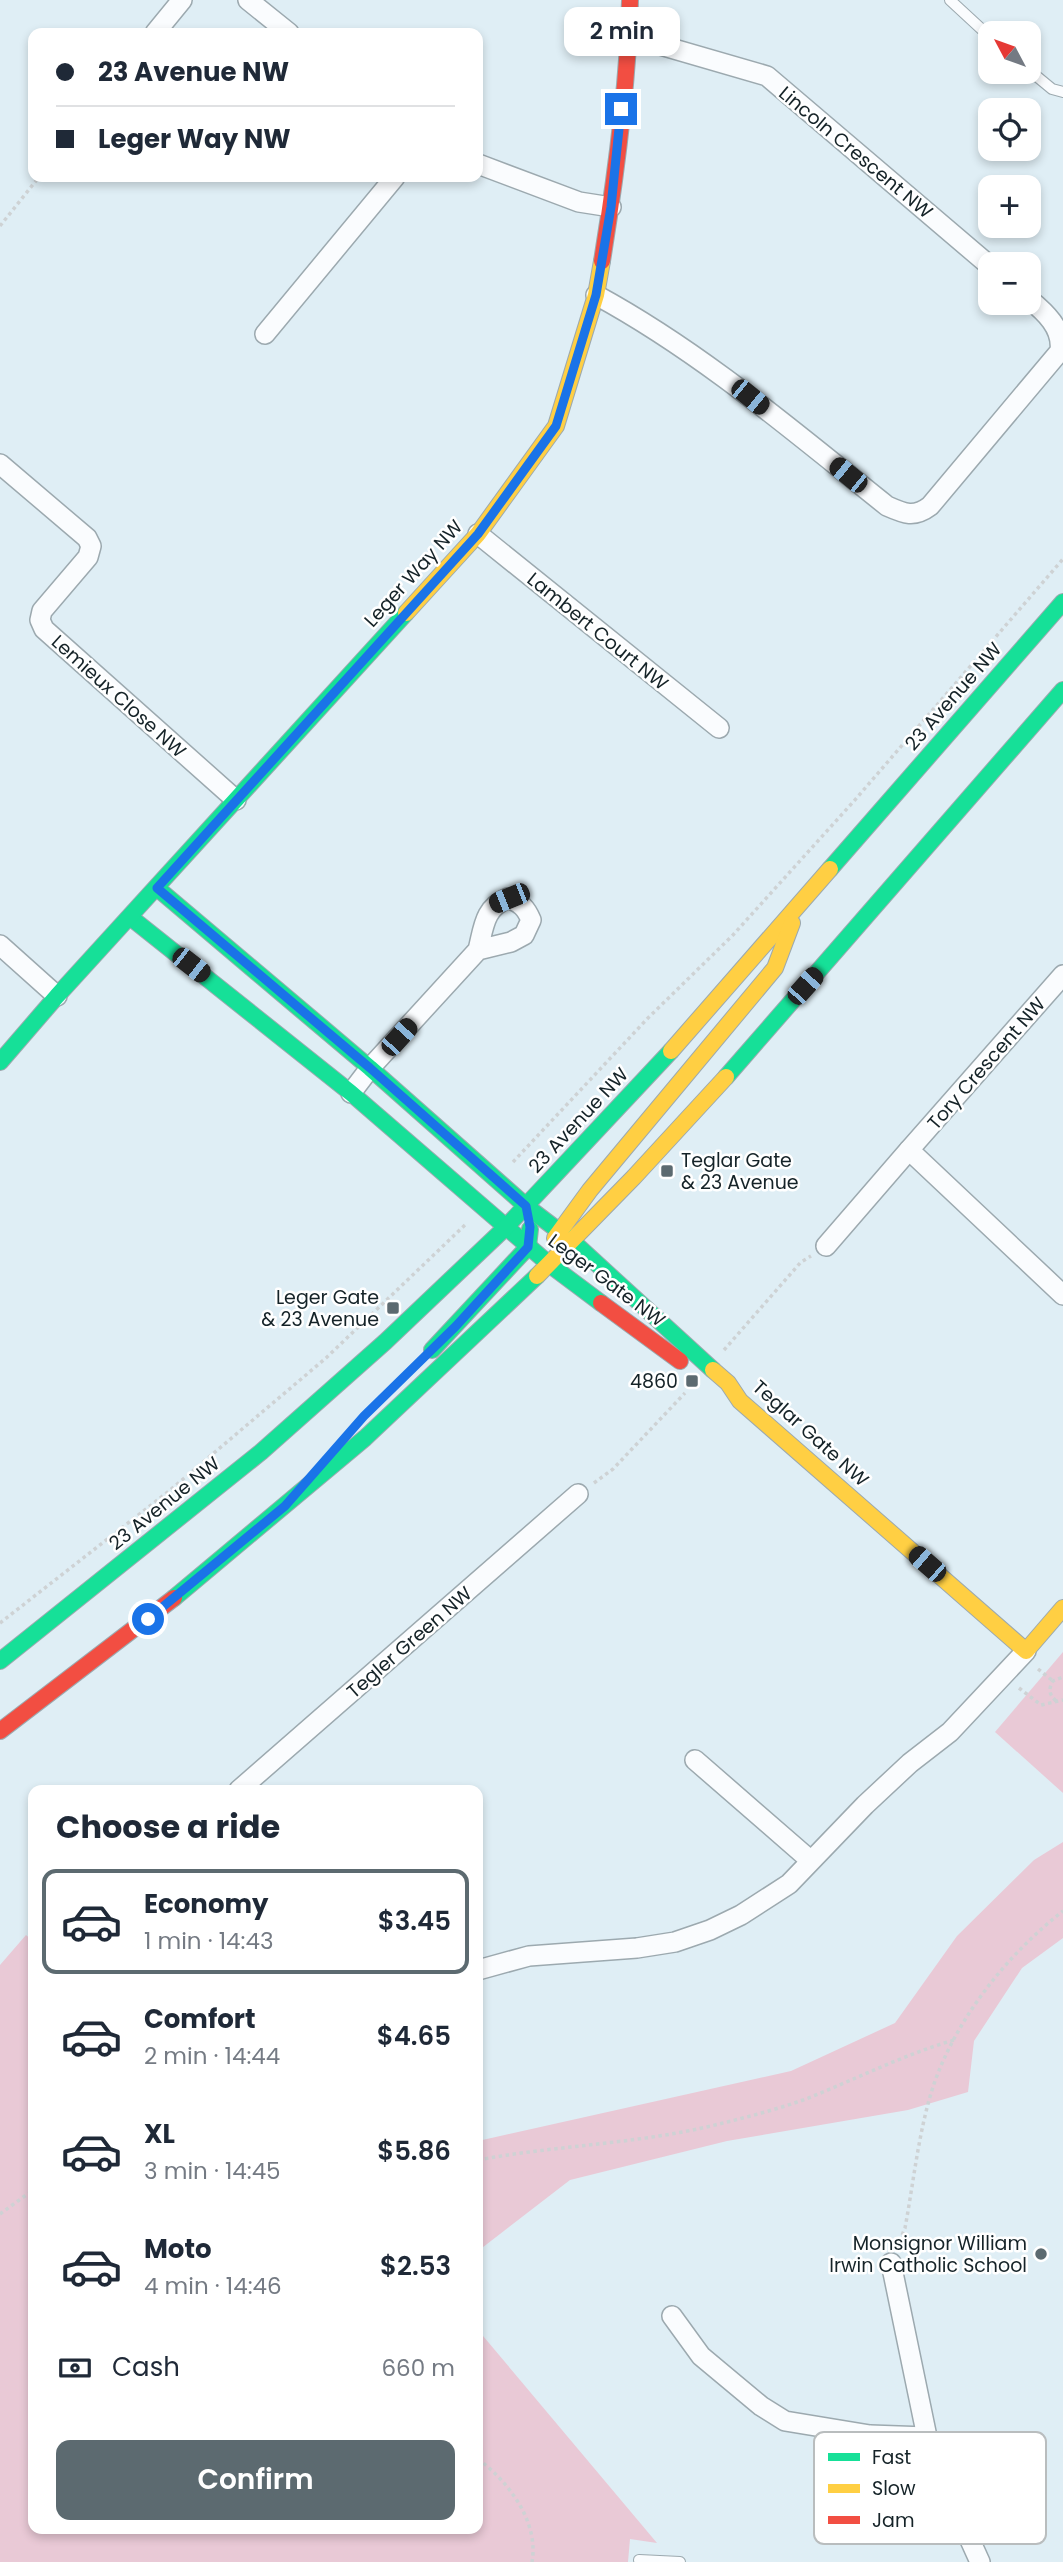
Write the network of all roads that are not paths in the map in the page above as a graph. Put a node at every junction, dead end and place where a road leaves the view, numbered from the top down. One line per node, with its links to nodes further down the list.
1 (182, 0): 6 (street)
2 (248, 0): 7 (street)
3 (631, 0): 8 (street, Leger Way NW)
4 (949, 0): 5 (lane)
5 (978, 26)
6 (159, 28)
7 (283, 28)
8 (629, 36): 13 (street, Leger Way NW); 14 (street, Lincoln Crescent NW)
9 (1041, 79): 10 (lane)
10 (1063, 92)
11 (483, 166): 13 (street)
12 (391, 182): 17 (street)
13 (611, 207): 15 (street, Leger Way NW)
14 (978, 256)
15 (596, 295): 16 (street); 19 (street, Leger Way NW)
16 (1041, 309)
17 (265, 334)
18 (0, 464): 23 (street, Lemieux Close NW)
19 (478, 534): 22 (street, Lambert Court NW); 23 (street, Leger Way NW)
20 (1063, 602): 25 (street, 23 Avenue NW)
21 (1063, 690): 38 (street)
22 (719, 728)
23 (236, 800): 24 (street, Leger Way NW)
24 (157, 888): 26 (street, Leger Way NW); 32 (street, Leger Gate NW)
25 (799, 906): 35 (street, 23 Avenue NW); 37 (street)
26 (131, 917): 30 (street, Leger Way NW); 33 (street, Leger Gate NW)
27 (0, 945): 30 (street)
28 (478, 950): 32 (street)
29 (1063, 975): 34 (street, Tory Crescent NW)
30 (57, 996): 31 (street, Leger Way NW)
31 (0, 1062)
32 (370, 1068): 33 (street); 35 (street, Leger Gate NW)
33 (351, 1093): 36 (street, Leger Gate NW)
34 (909, 1150): 39 (street, Tory Crescent NW); 42 (street)
35 (526, 1206): 36 (street, 23 Avenue NW); 37 (street, Leger Gate NW); 40 (street)
36 (505, 1227): 40 (street, Leger Gate NW); 50 (street, 23 Avenue NW)
37 (559, 1230): 38 (street, Leger Gate NW); 41 (street)
38 (572, 1241): 41 (street); 44 (street, Teglar Gate NW)
39 (826, 1246)
40 (528, 1247): 41 (street, Leger Gate NW); 43 (street)
41 (549, 1264): 44 (street, Leger Gate NW); 47 (street)
42 (1063, 1295)
43 (419, 1362)
44 (740, 1401): 49 (street, Teglar Gate NW)
45 (364, 1416): 47 (street)
46 (578, 1494): 53 (street, Tegler Green NW)
47 (285, 1506): 51 (street)
48 (1063, 1608): 49 (street)
49 (1026, 1651): 54 (street)
50 (0, 1661)
51 (0, 1731)
52 (695, 1760): 54 (street)
53 (245, 1785)
54 (810, 1860): 55 (street)
55 (483, 1963)
56 (891, 2263): 59 (street)
57 (671, 2316): 58 (street)
58 (852, 2432)
59 (926, 2432)
60 (972, 2544): 63 (street)
61 (639, 2560): 62 (lane)
62 (680, 2562)
63 (980, 2562)

